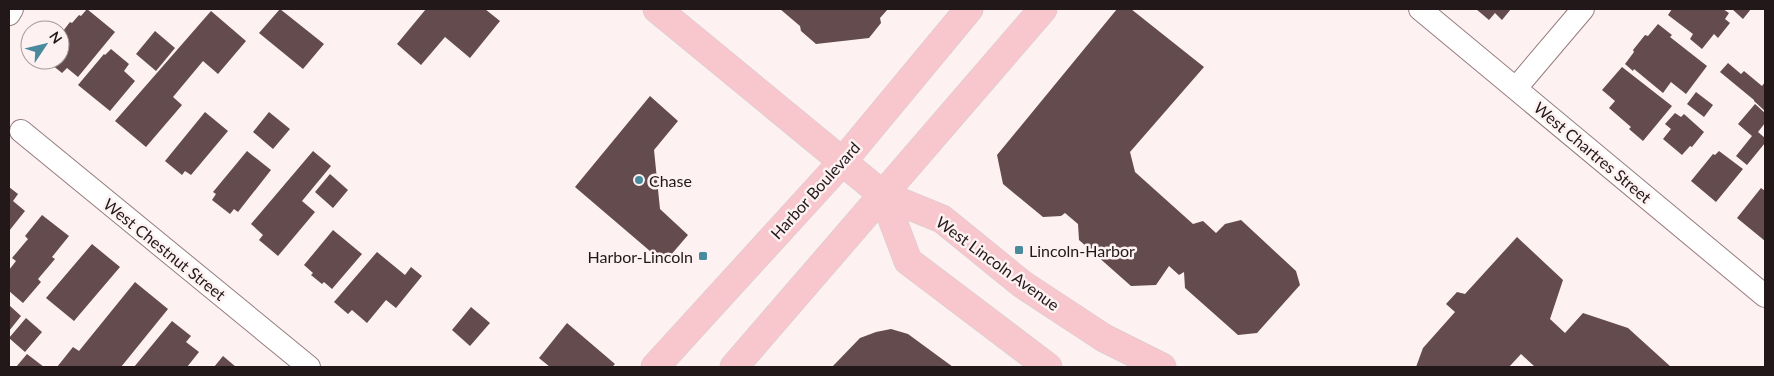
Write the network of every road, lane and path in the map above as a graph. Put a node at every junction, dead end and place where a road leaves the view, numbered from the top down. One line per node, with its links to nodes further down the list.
1 (12, 9): 7 (street)
2 (657, 9): 10 (main road, West Lincoln Avenue)
3 (969, 9): 10 (main road, Harbor Boulevard)
4 (1042, 9): 11 (main road)
5 (1420, 9): 8 (street, West Chartres Street)
6 (1582, 9): 8 (street)
7 (9, 14)
8 (1516, 88): 12 (street, West Chartres Street)
9 (22, 131): 13 (street, West Chestnut Street)
10 (843, 161): 11 (main road, West Lincoln Avenue); 14 (main road, Harbor Boulevard)
11 (883, 195): 15 (main road); 16 (main road, West Lincoln Avenue); 17 (main road, West Lincoln Avenue)
12 (1765, 296)
13 (309, 367)
14 (655, 367)
15 (734, 367)
16 (1048, 367)
17 (1162, 367)

